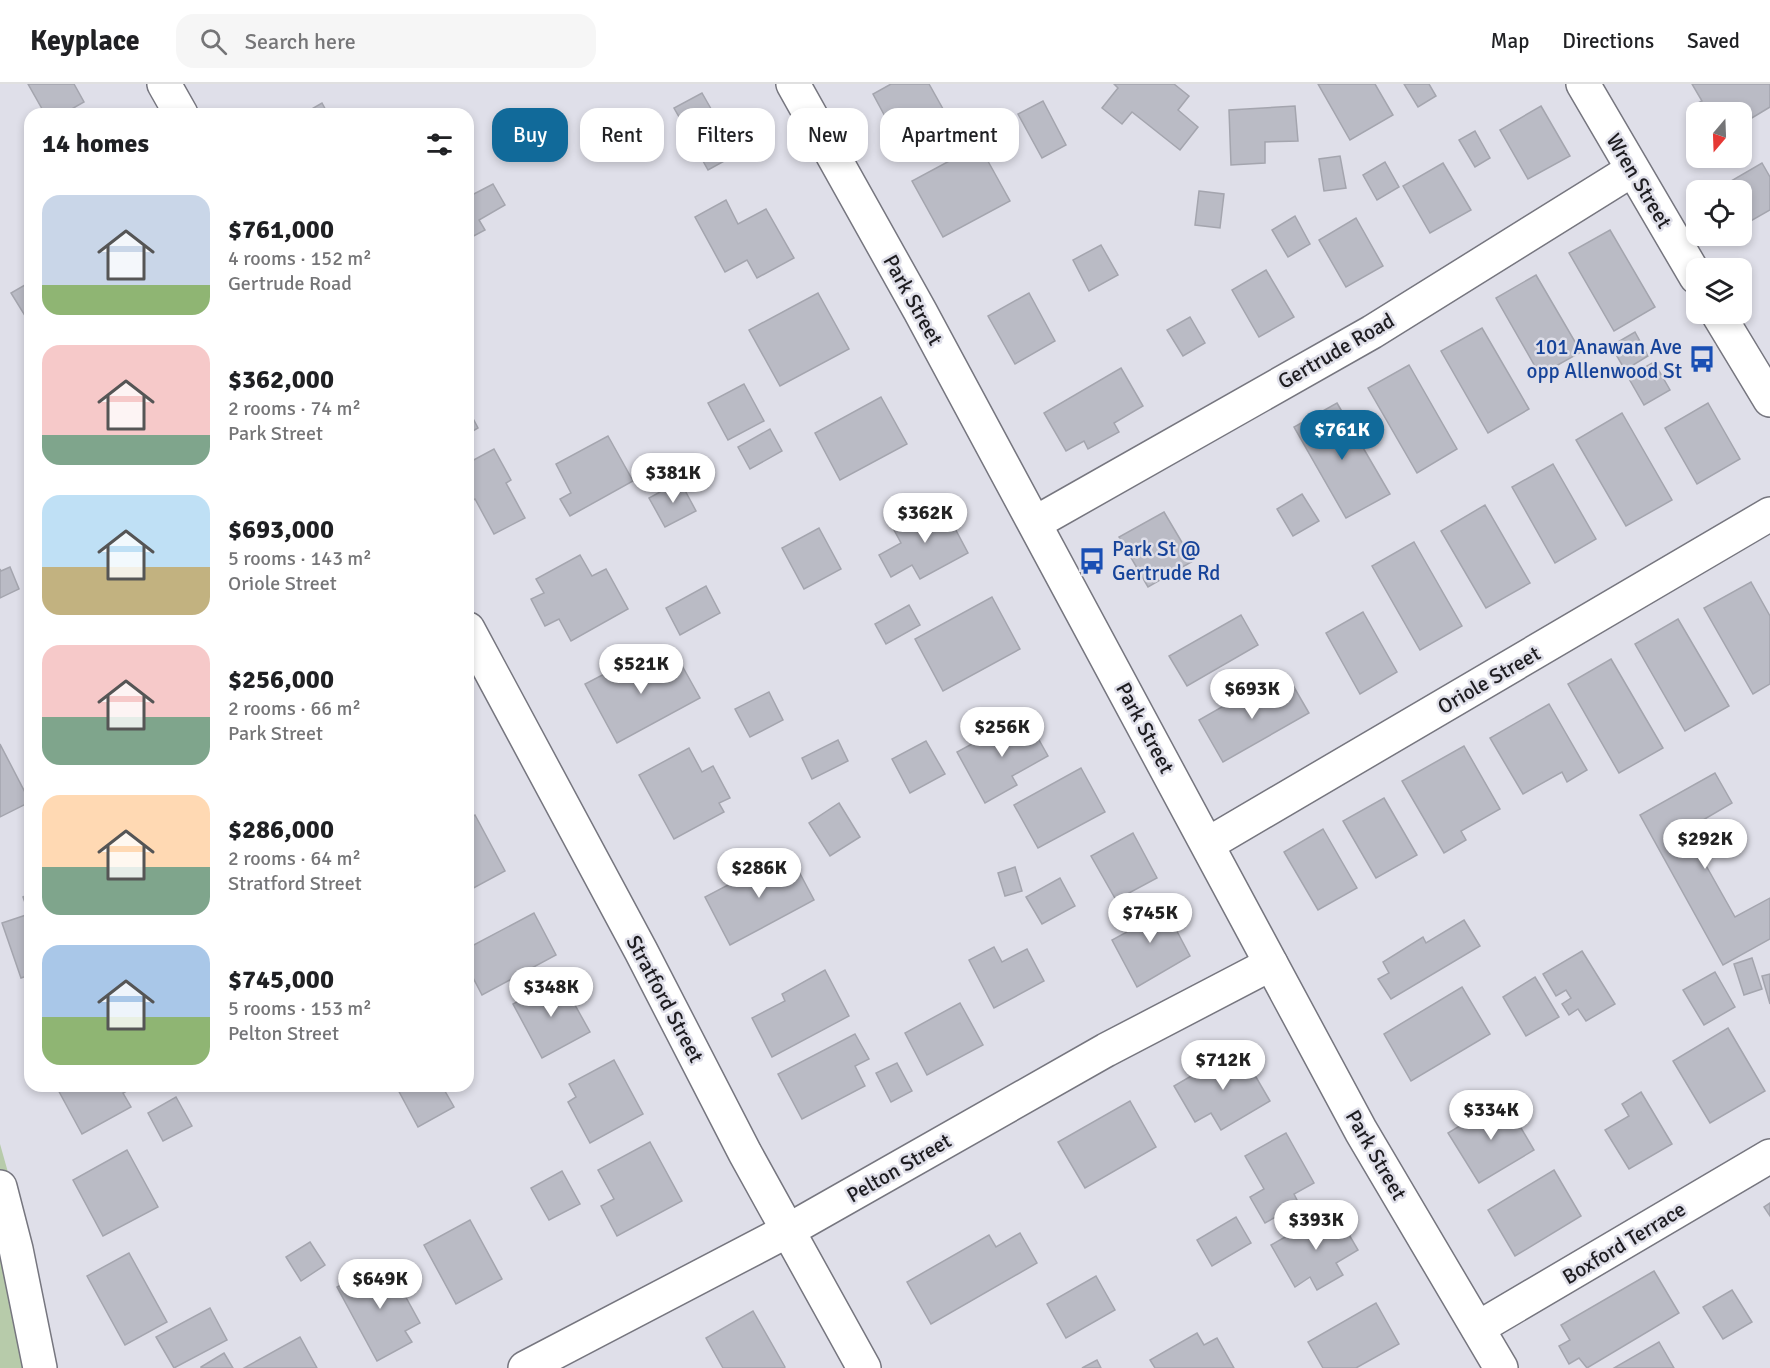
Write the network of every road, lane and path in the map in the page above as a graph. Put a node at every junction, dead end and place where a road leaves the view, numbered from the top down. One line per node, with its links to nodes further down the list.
1 (164, 84): 4 (street)
2 (793, 84): 10 (street, Park Street)
3 (1583, 84): 5 (street, Wren Street)
4 (178, 108)
5 (1632, 170): 6 (street, Wren Street); 10 (street, Gertrude Road)
6 (1686, 260)
7 (1724, 324): 8 (street)
8 (1770, 400)
9 (1770, 514): 12 (street, Oriole Street)
10 (1035, 523): 12 (street, Park Street)
11 (474, 640): 16 (street, Stratford Street)
12 (1208, 844): 13 (street, Park Street)
13 (1271, 964): 16 (street, Pelton Street); 17 (street, Park Street)
14 (1770, 1156): 17 (street, Boxford Terrace)
15 (0, 1187): 18 (street)
16 (789, 1230): 19 (street, Pelton Street); 20 (street, Stratford Street)
17 (1478, 1328): 21 (street, Park Street)
18 (40, 1368)
19 (525, 1368)
20 (864, 1368)
21 (1501, 1368)

